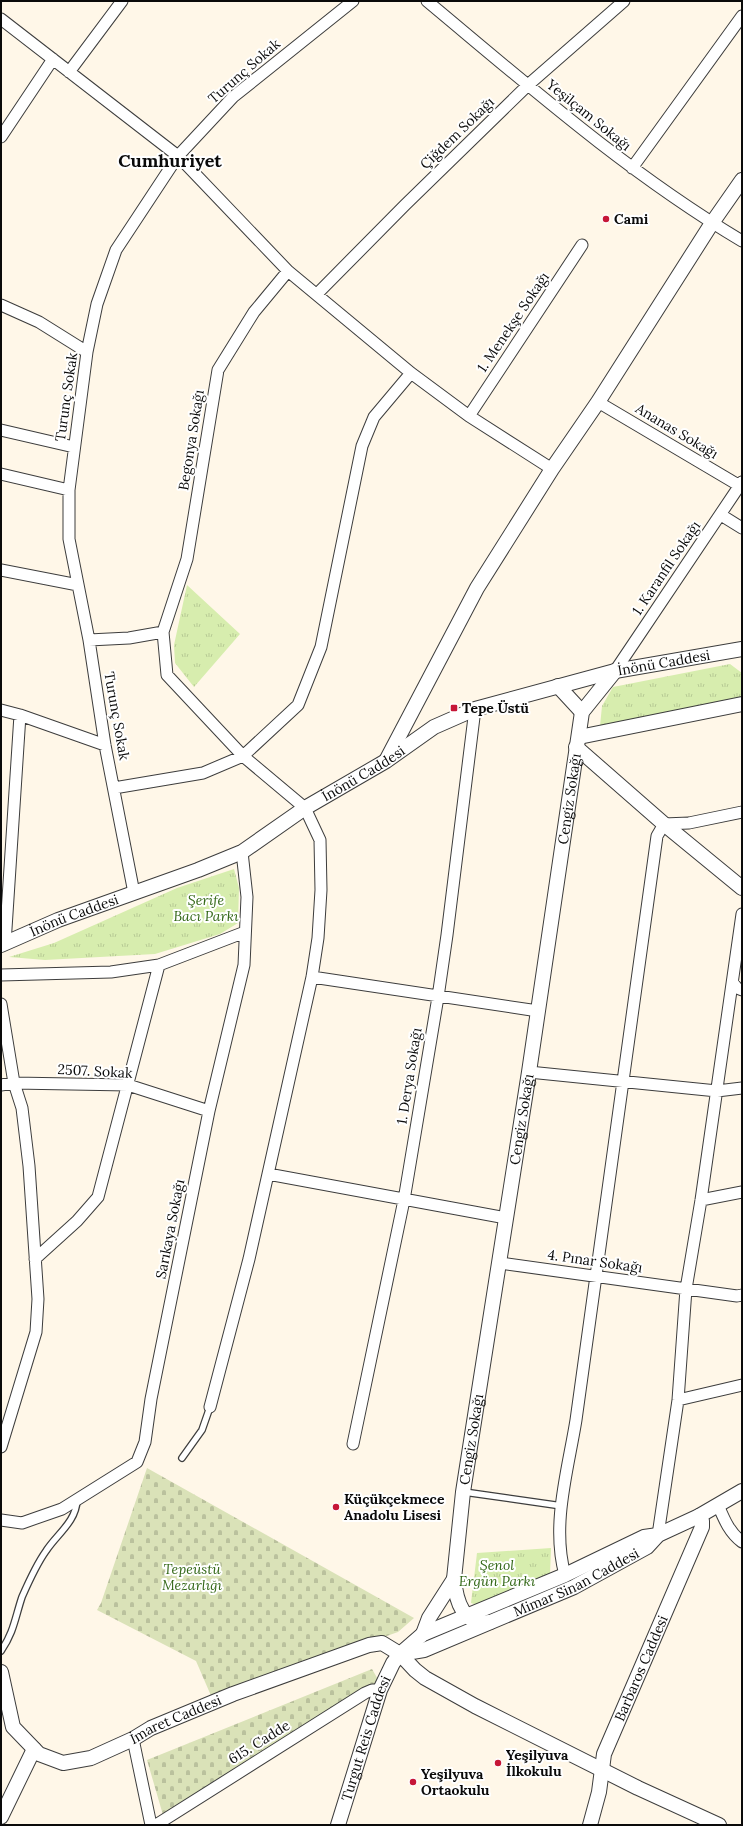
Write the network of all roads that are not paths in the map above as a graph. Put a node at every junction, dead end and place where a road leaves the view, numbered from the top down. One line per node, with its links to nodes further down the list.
1 (122, 1): 8 (street)
2 (354, 1): 11 (street, Turunç Sokak)
3 (427, 1): 9 (street, Yeşilçam Sokağı)
4 (624, 1): 9 (street, Çiğdem Sokağı)
5 (742, 16): 12 (street)
6 (1, 19): 7 (street)
7 (53, 59): 8 (street); 10 (street)
8 (68, 72): 11 (street)
9 (528, 85): 12 (street, Yeşilçam Sokağı); 18 (street, Çiğdem Sokağı)
10 (1, 137)
11 (178, 156): 17 (street); 20 (street, Turunç Sokak)
12 (632, 168): 14 (street, Yeşilçam Sokağı)
13 (742, 180): 14 (street)
14 (712, 223): 15 (street, Yeşilçam Sokağı); 22 (street)
15 (742, 241)
16 (582, 245): 23 (street, 1. Menekşe Sokağı)
17 (288, 271): 18 (street); 34 (street, Begonya Sokağı)
18 (317, 294): 21 (street)
19 (1, 305): 20 (street)
20 (87, 352): 25 (street, Turunç Sokak)
21 (411, 372): 23 (street); 47 (street)
22 (598, 402): 26 (street); 28 (street, Ananas Sokağı)
23 (469, 416): 26 (street)
24 (1, 430): 25 (street)
25 (74, 447): 29 (street, Turunç Sokak)
26 (552, 469): 48 (street)
27 (1, 474): 29 (street)
28 (741, 484): 30 (street, 1. Karanfil Sokağı)
29 (69, 490): 33 (street, Turunç Sokak)
30 (721, 515): 31 (street); 38 (street, 1. Karanfil Sokağı)
31 (742, 528)
32 (1, 570): 33 (street)
33 (78, 585): 35 (street, Turunç Sokak)
34 (163, 632): 35 (street); 47 (street)
35 (89, 640): 46 (street, Turunç Sokak)
36 (736, 650): 37 (street); 38 (street, İnönü Caddesi)
37 (742, 659)
38 (615, 671): 39 (street, İnönü Caddesi); 43 (street)
39 (558, 686): 41 (street, İnönü Caddesi); 43 (street)
40 (742, 704): 45 (street)
41 (475, 709): 48 (street, İnönü Caddesi); 65 (street, 1. Derya Sokağı)
42 (1, 710): 44 (street)
43 (582, 712): 45 (street, Cengiz Sokağı)
44 (20, 715): 46 (street); 54 (street)
45 (578, 742): 52 (street); 67 (street, Cengiz Sokağı)
46 (105, 745): 49 (street, Turunç Sokak)
47 (243, 756): 49 (street); 50 (street)
48 (386, 761): 50 (street, İnönü Caddesi)
49 (114, 788): 56 (street, Turunç Sokak)
50 (305, 808): 53 (street, İnönü Caddesi); 62 (street)
51 (742, 812): 52 (street)
52 (664, 824): 55 (street); 69 (street)
53 (242, 852): 56 (street, İnönü Caddesi); 58 (street, Sarıkaya Sokağı)
54 (6, 866): 59 (street)
55 (742, 888)
56 (134, 893): 59 (street, İnönü Caddesi)
57 (742, 914): 63 (street)
58 (245, 932): 60 (street); 75 (street, Sarıkaya Sokağı)
59 (3, 945)
60 (159, 965): 61 (street); 72 (street)
61 (1, 975)
62 (312, 977): 65 (street); 76 (street)
63 (733, 983): 64 (street); 74 (street)
64 (742, 990)
65 (438, 997): 67 (street); 78 (street, 1. Derya Sokağı)
66 (1, 1004): 70 (street)
67 (538, 1011): 68 (street, Cengiz Sokağı)
68 (530, 1072): 69 (street); 80 (street, Cengiz Sokağı)
69 (622, 1081): 74 (street); 83 (street)
70 (14, 1083): 71 (street, 2507. Sokak); 72 (street, 2507. Sokak); 81 (street)
71 (1, 1085)
72 (128, 1085): 75 (street, 2507. Sokak); 81 (street)
73 (742, 1088): 74 (street)
74 (717, 1091): 79 (street)
75 (209, 1111): 94 (street, Sarıkaya Sokağı)
76 (268, 1174): 78 (street); 88 (street)
77 (742, 1192): 79 (street)
78 (404, 1200): 80 (street); 89 (street, 1. Derya Sokağı)
79 (701, 1200): 84 (street)
80 (506, 1218): 82 (street, Cengiz Sokağı)
81 (34, 1259): 90 (street)
82 (500, 1263): 83 (street, 4. Pınar Sokağı); 93 (street, Cengiz Sokağı)
83 (596, 1276): 84 (street, 4. Pınar Sokağı); 96 (street)
84 (686, 1289): 85 (street, 4. Pınar Sokağı); 87 (street)
85 (742, 1295)
86 (742, 1385): 87 (street)
87 (678, 1400): 99 (street)
88 (210, 1407): 91 (lane)
89 (353, 1444)
90 (1, 1447)
91 (182, 1458)
92 (742, 1490): 95 (street, Mimar Sinan Caddesi)
93 (464, 1492): 96 (lane); 102 (street, Cengiz Sokağı)
94 (77, 1500): 98 (street, Sarıkaya Sokağı); 106 (lane)
95 (718, 1505): 97 (street, Mimar Sinan Caddesi); 100 (street)
96 (562, 1506): 101 (street)
97 (699, 1516): 99 (street, Mimar Sinan Caddesi); 112 (street, Barbaros Caddesi)
98 (1, 1520)
99 (658, 1535): 101 (street); 104 (street, Mimar Sinan Caddesi)
100 (742, 1542)
101 (564, 1575): 103 (street)
102 (454, 1579): 103 (street, Cengiz Sokağı); 105 (street, Cengiz Sokağı)
103 (467, 1616): 104 (street); 105 (street)
104 (490, 1622): 107 (street, Mimar Sinan Caddesi)
105 (423, 1634): 107 (street, Turgut Reis Caddesi)
106 (1, 1651)
107 (400, 1654): 109 (street, Turgut Reis Caddesi); 110 (street, İmaret Caddesi); 112 (street, İmaret Caddesi)
108 (1, 1672): 111 (street, İmaret Caddesi)
109 (380, 1690): 115 (street, 615. Cadde); 116 (street, Turgut Reis Caddesi)
110 (133, 1739): 111 (street, İmaret Caddesi); 114 (street)
111 (34, 1749): 113 (street)
112 (602, 1769): 117 (street, Barbaros Caddesi); 118 (street, İmaret Caddesi)
113 (1, 1817)
114 (152, 1825)
115 (156, 1825)
116 (338, 1825)
117 (590, 1825)
118 (719, 1825)

